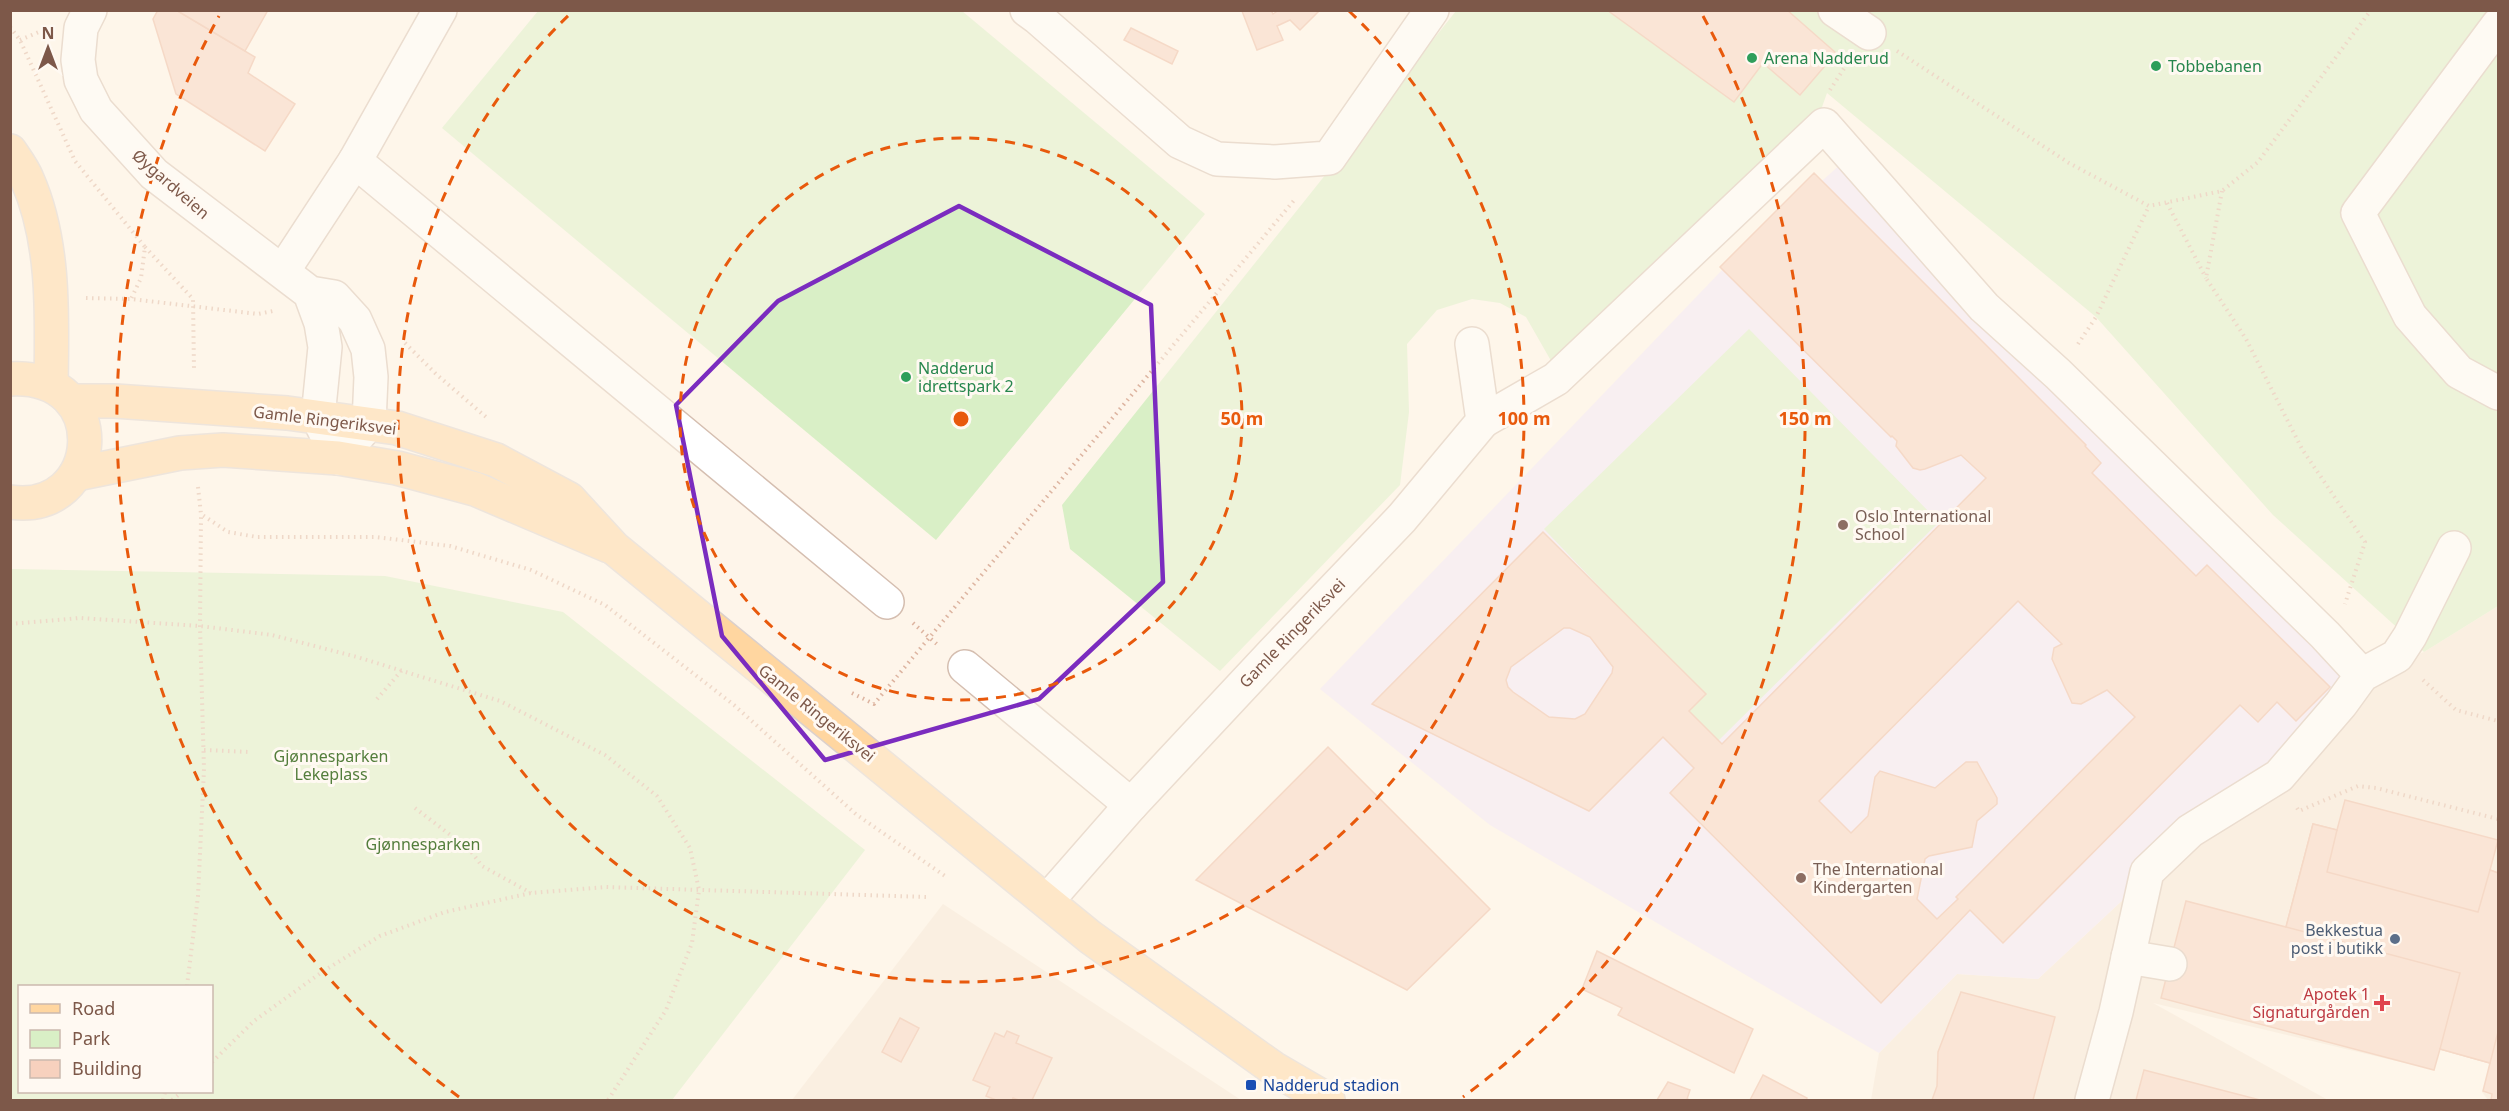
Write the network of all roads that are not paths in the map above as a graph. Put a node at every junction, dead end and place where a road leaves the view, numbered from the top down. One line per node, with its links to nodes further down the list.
1 (90, 10): 10 (street, Øygardveien)
2 (440, 10): 9 (street)
3 (1027, 10): 4 (street)
4 (1432, 10)
5 (1835, 10): 7 (street)
6 (2499, 25): 15 (street)
7 (1869, 33)
8 (10, 151): 14 (main road)
9 (355, 161): 10 (street); 24 (street)
10 (283, 271): 11 (street, Øygardveien)
11 (310, 293): 16 (street); 18 (street, Øygardveien)
12 (1472, 344): 17 (street)
13 (10, 379): 14 (main road, Gamle Ringeriksvei)
14 (61, 393): 16 (main road, Gamle Ringeriksvei); 20 (main road)
15 (2499, 393)
16 (318, 417): 18 (main road, Gamle Ringeriksvei); 19 (street)
17 (1484, 421): 26 (street, Gamle Ringeriksvei); 27 (street, Gamle Ringeriksvei)
18 (369, 423): 19 (street); 22 (main road, Gamle Ringeriksvei)
19 (338, 458): 20 (main road, Gamle Ringeriksvei); 22 (main road, Gamle Ringeriksvei)
20 (76, 474): 21 (main road)
21 (10, 502)
22 (614, 548): 28 (main road, Gamle Ringeriksvei)
23 (2454, 548): 26 (street)
24 (887, 602)
25 (965, 667): 27 (street)
26 (2362, 675): 29 (street)
27 (1131, 805): 28 (street, Gamle Ringeriksvei)
28 (1047, 901): 31 (main road, Gamle Ringeriksvei)
29 (2128, 957): 30 (street); 32 (street)
30 (2170, 964)
31 (1328, 1101)
32 (2092, 1101)

